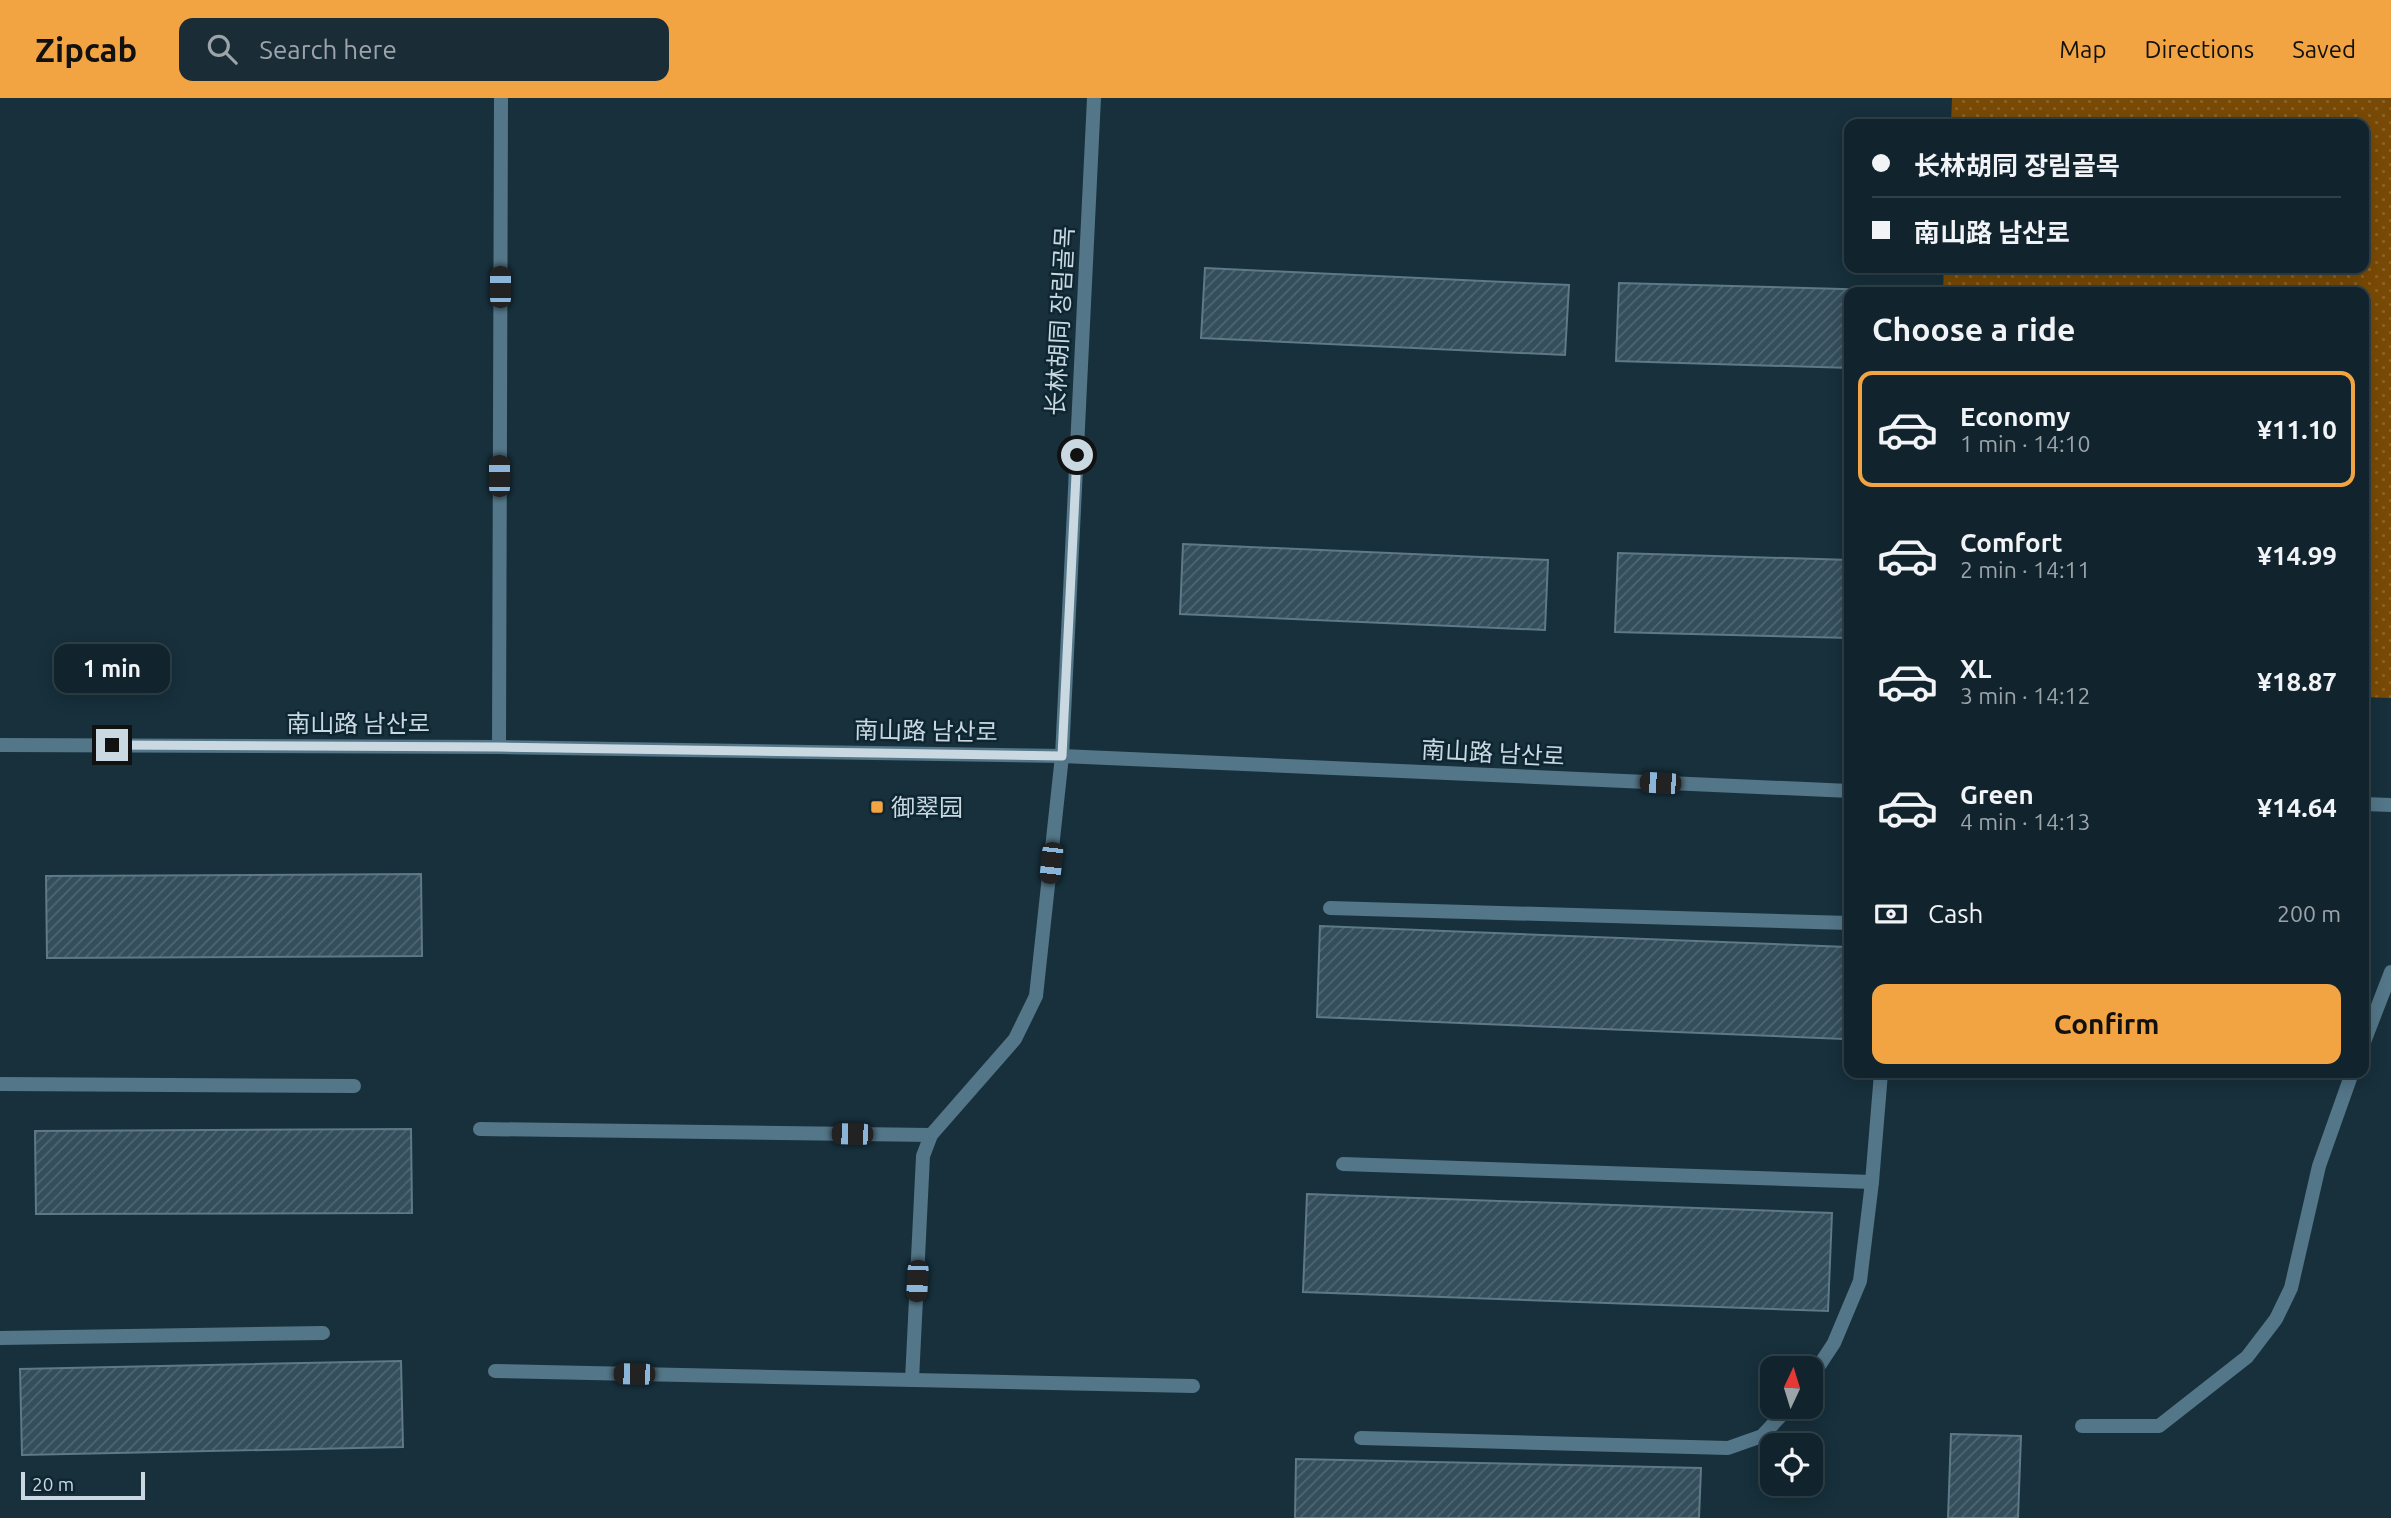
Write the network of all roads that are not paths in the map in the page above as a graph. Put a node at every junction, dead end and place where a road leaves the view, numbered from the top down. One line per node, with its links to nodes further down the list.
1 (501, 98): 4 (street)
2 (1094, 98): 5 (street, 长林胡同 장림골목)
3 (0, 745): 4 (street, 南山路 남산로)
4 (499, 747): 5 (street, 南山路 남산로)
5 (1062, 756): 6 (street, 南山路 남산로); 18 (street, 长林胡同 장림골목)
6 (1844, 791)
7 (2369, 804): 8 (street)
8 (2391, 805)
9 (1330, 908): 10 (street)
10 (1844, 923)
11 (2391, 972): 12 (street)
12 (2369, 1029)
13 (1881, 1078): 20 (street)
14 (2351, 1078): 28 (street)
15 (0, 1084): 16 (street)
16 (354, 1086)
17 (480, 1129): 18 (street)
18 (931, 1135): 25 (street)
19 (1343, 1164): 20 (street)
20 (1872, 1182): 23 (street)
21 (323, 1333): 22 (street)
22 (0, 1338)
23 (1824, 1358)
24 (495, 1371): 25 (street)
25 (912, 1380): 26 (street)
26 (1193, 1386)
27 (1778, 1419): 29 (street)
28 (2082, 1426)
29 (1361, 1438)

